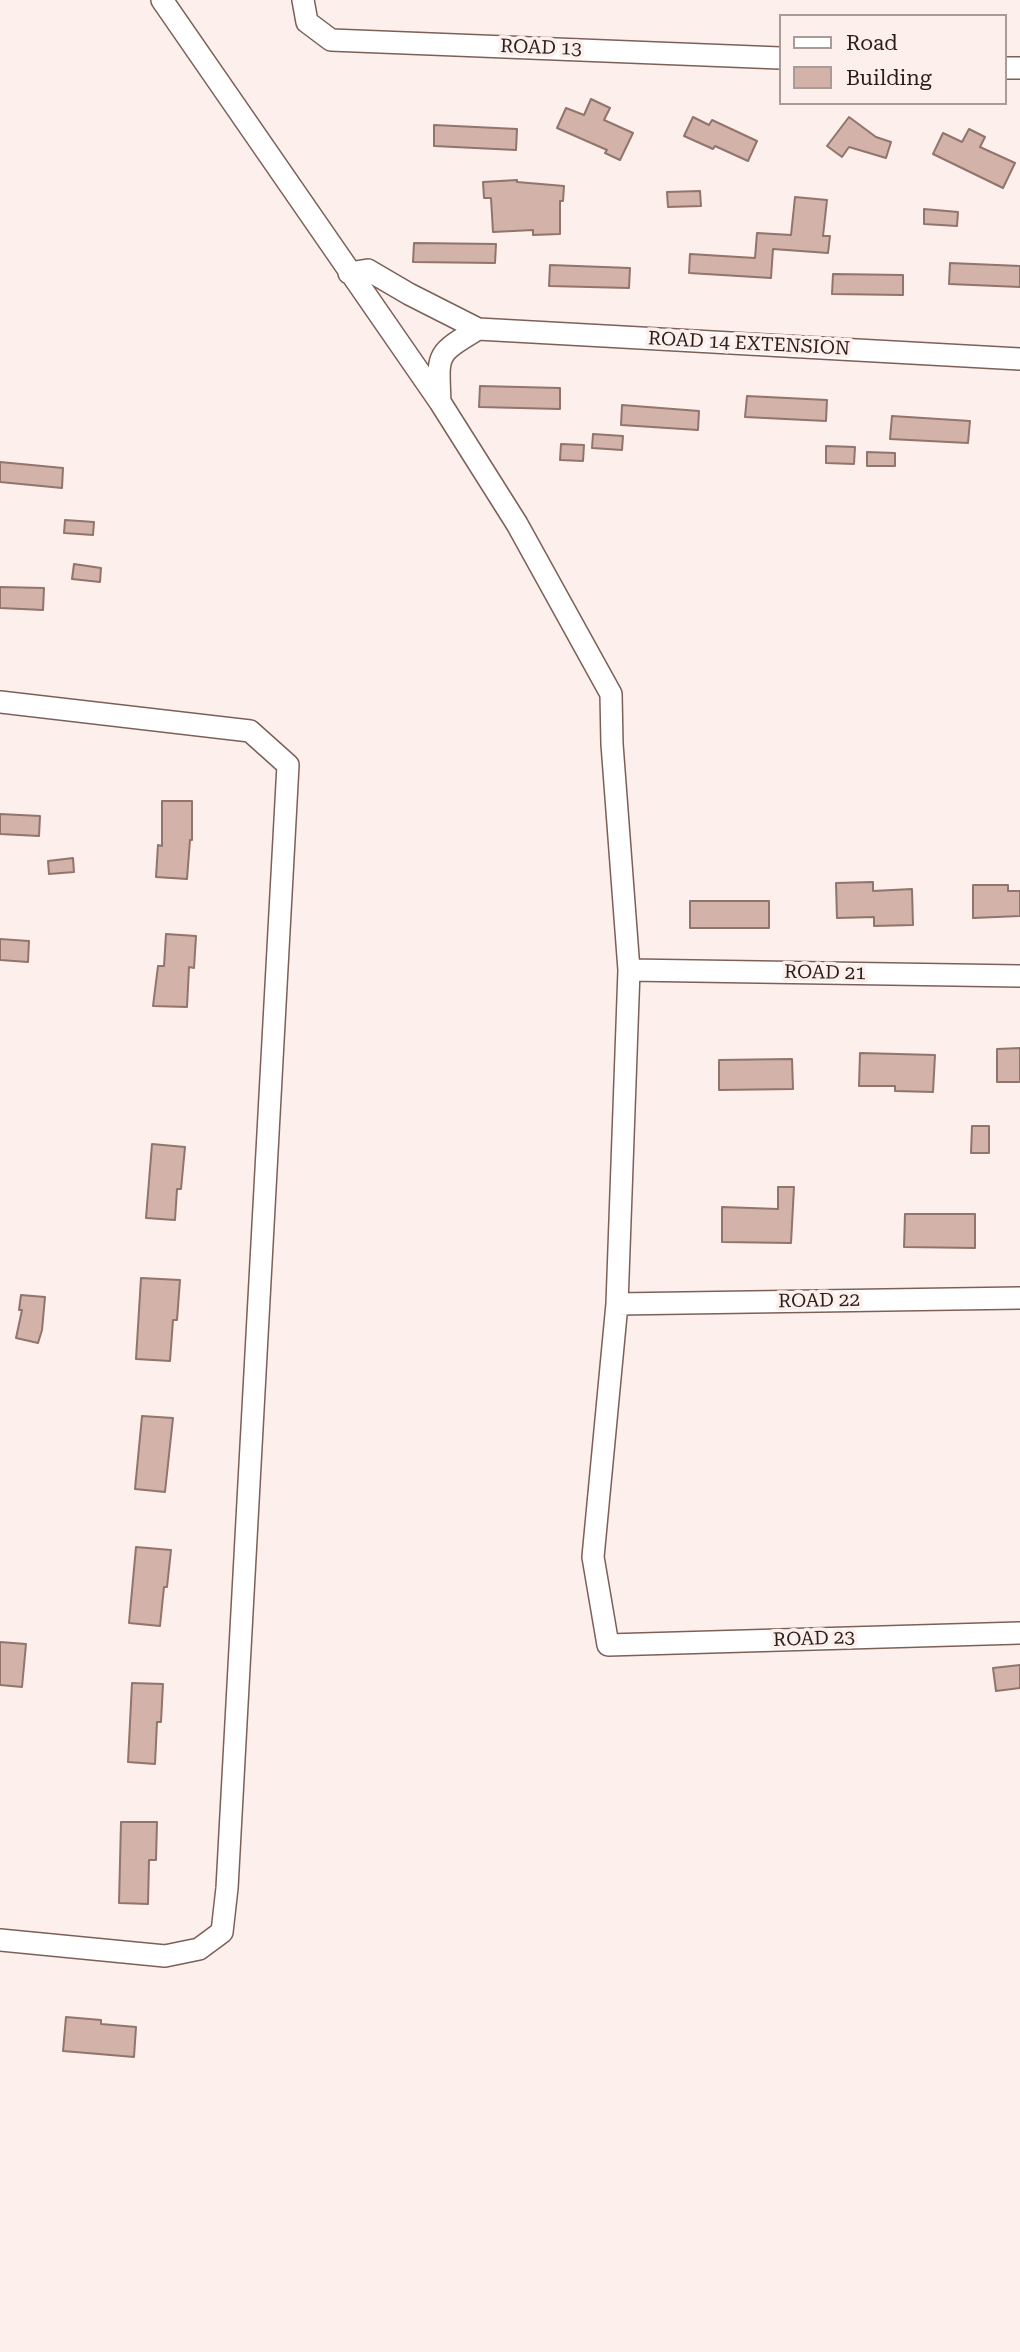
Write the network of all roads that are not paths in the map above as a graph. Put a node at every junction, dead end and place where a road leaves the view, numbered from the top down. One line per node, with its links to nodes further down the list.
1 (162, 0): 4 (street)
2 (303, 0): 3 (street, ROAD 13)
3 (778, 58)
4 (349, 273): 5 (street); 7 (street)
5 (478, 329): 6 (street, ROAD 14 EXTENSION); 7 (street)
6 (1020, 359)
7 (440, 402): 9 (street)
8 (0, 702): 14 (street)
9 (629, 970): 10 (street, ROAD 21); 12 (street)
10 (1020, 976)
11 (1020, 1298): 12 (street, ROAD 22)
12 (617, 1304): 13 (street, ROAD 23)
13 (1020, 1633)
14 (0, 1940)

